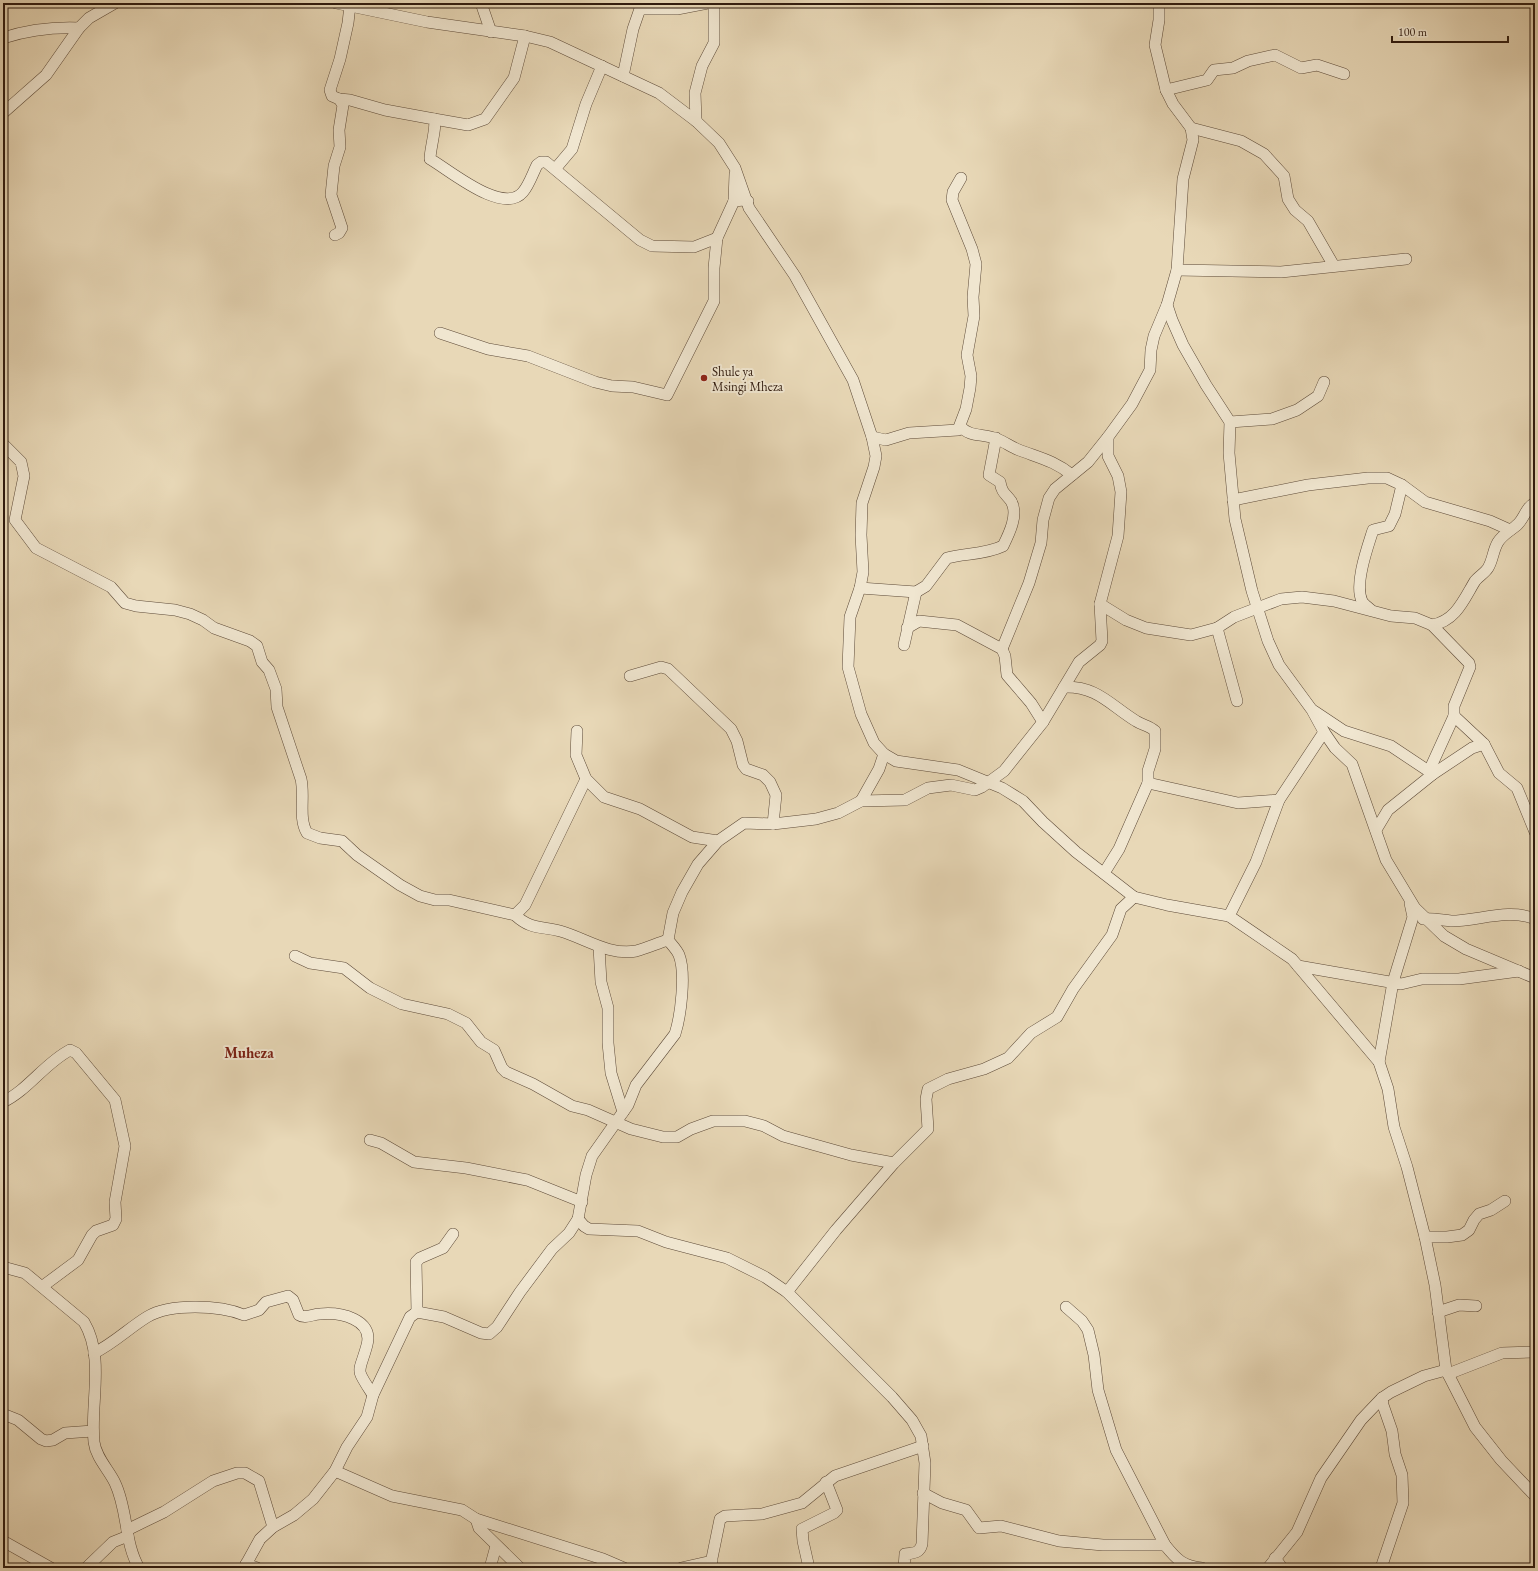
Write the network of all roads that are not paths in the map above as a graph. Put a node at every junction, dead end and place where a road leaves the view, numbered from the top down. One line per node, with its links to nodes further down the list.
1 (115, 3): 9 (street)
2 (336, 3): 7 (street)
3 (481, 3): 10 (street)
4 (708, 3): 8 (street)
5 (714, 3): 20 (street)
6 (1159, 3): 16 (street)
7 (350, 5): 10 (street); 17 (street)
8 (641, 6): 15 (street)
9 (79, 28): 12 (street); 18 (street)
10 (491, 32): 11 (street)
11 (525, 36): 13 (street); 19 (street)
12 (3, 38)
13 (602, 66): 15 (street); 22 (street)
14 (1344, 74): 16 (street)
15 (622, 76): 20 (street)
16 (1166, 90): 21 (street)
17 (339, 99): 19 (street); 27 (street)
18 (3, 113)
19 (434, 119): 22 (street)
20 (696, 121): 23 (street)
21 (1191, 128): 30 (street); 31 (street)
22 (556, 168): 28 (street)
23 (735, 168): 25 (street); 26 (street)
24 (961, 178): 36 (street)
25 (734, 201): 26 (street); 28 (street)
26 (748, 201): 37 (street)
27 (335, 235)
28 (717, 238): 33 (street)
29 (1406, 259): 30 (street)
30 (1334, 266): 31 (street)
31 (1177, 270): 32 (street)
32 (1168, 305): 35 (street); 38 (street)
33 (440, 334)
34 (1324, 382): 35 (street)
35 (1230, 422): 45 (street)
36 (960, 426): 37 (street); 39 (street)
37 (872, 437): 48 (street)
38 (1108, 437): 41 (street); 42 (street)
39 (996, 438): 43 (street); 49 (street)
40 (3, 444): 81 (street)
41 (1098, 448): 42 (street); 43 (street)
42 (1108, 456): 50 (street)
43 (1072, 475): 57 (street)
44 (1402, 485): 45 (street); 47 (street); 52 (street)
45 (1233, 500): 51 (street)
46 (1535, 502): 47 (street)
47 (1510, 530): 53 (street)
48 (860, 588): 49 (street); 67 (street)
49 (916, 592): 54 (street)
50 (1100, 604): 55 (street); 59 (street)
51 (1258, 608): 52 (street); 55 (street); 61 (street)
52 (1371, 610): 53 (street)
53 (1432, 625): 62 (street)
54 (907, 628): 56 (street); 57 (street)
55 (1217, 628): 60 (street)
56 (904, 645)
57 (1002, 649): 63 (street)
58 (630, 676): 74 (street)
59 (1064, 688): 63 (street); 70 (street)
60 (1238, 701)
61 (1312, 710): 65 (street); 68 (street)
62 (1454, 716): 66 (street); 68 (street)
63 (1043, 722): 71 (street)
64 (577, 731): 69 (street)
65 (1324, 732): 72 (street); 75 (street)
66 (1484, 744): 68 (street); 76 (street)
67 (884, 754): 71 (street); 73 (street)
68 (1431, 772): 75 (street)
69 (586, 779): 77 (street); 81 (street)
70 (1148, 783): 72 (street); 78 (street)
71 (988, 784): 73 (street); 78 (street)
72 (1279, 800): 82 (street)
73 (861, 801): 74 (street)
74 (773, 824): 77 (street)
75 (1376, 830): 80 (street)
76 (1535, 832)
77 (718, 841): 86 (street)
78 (1104, 873): 79 (street)
79 (1134, 897): 82 (street); 98 (street)
80 (1409, 898): 83 (street); 85 (street)
81 (515, 915): 87 (street)
82 (1229, 916): 89 (street)
83 (1425, 919): 84 (street); 85 (street); 90 (street)
84 (1535, 919)
85 (1410, 928): 92 (street)
86 (668, 940): 87 (street); 95 (street)
87 (599, 947): 95 (street)
88 (295, 956): 96 (street)
89 (1298, 966): 92 (street); 93 (street)
90 (1520, 971): 91 (street); 92 (street)
91 (1535, 978)
92 (1393, 982): 93 (street)
93 (1379, 1062): 103 (street)
94 (3, 1102): 105 (street)
95 (623, 1112): 96 (street)
96 (615, 1123): 98 (street); 100 (street)
97 (370, 1140): 100 (street)
98 (894, 1163): 106 (street)
99 (1505, 1201): 103 (street)
100 (582, 1202): 101 (street)
101 (578, 1219): 106 (street); 109 (street)
102 (453, 1234): 109 (street)
103 (1424, 1237): 110 (street)
104 (5, 1271): 105 (street)
105 (42, 1286): 112 (street)
106 (787, 1292): 118 (street)
107 (1476, 1306): 110 (street)
108 (1066, 1307): 127 (street)
109 (417, 1312): 114 (street)
110 (1438, 1312): 113 (street)
111 (1535, 1352): 113 (street)
112 (94, 1354): 114 (street); 117 (street)
113 (1447, 1372): 115 (street); 122 (street)
114 (373, 1395): 119 (street)
115 (1382, 1398): 129 (street); 144 (street)
116 (3, 1414): 117 (street)
117 (93, 1431): 125 (street)
118 (923, 1446): 120 (street); 121 (street)
119 (335, 1471): 123 (street); 124 (street)
120 (826, 1482): 130 (street); 139 (street)
121 (923, 1493): 127 (street); 140 (street)
122 (1535, 1496)
123 (476, 1519): 128 (street); 137 (street)
124 (273, 1527): 125 (street); 131 (street)
125 (128, 1533): 133 (street); 134 (street)
126 (3, 1541): 132 (street)
127 (1165, 1545): 141 (street)
128 (496, 1546): 135 (street); 136 (street)
129 (1275, 1558): 142 (street); 143 (street)
130 (711, 1564): 138 (street)
131 (249, 1567)
132 (51, 1568)
133 (86, 1568)
134 (139, 1568)
135 (490, 1568)
136 (520, 1568)
137 (624, 1568)
138 (681, 1568)
139 (810, 1568)
140 (904, 1568)
141 (1202, 1568)
142 (1268, 1568)
143 (1282, 1568)
144 (1381, 1568)

